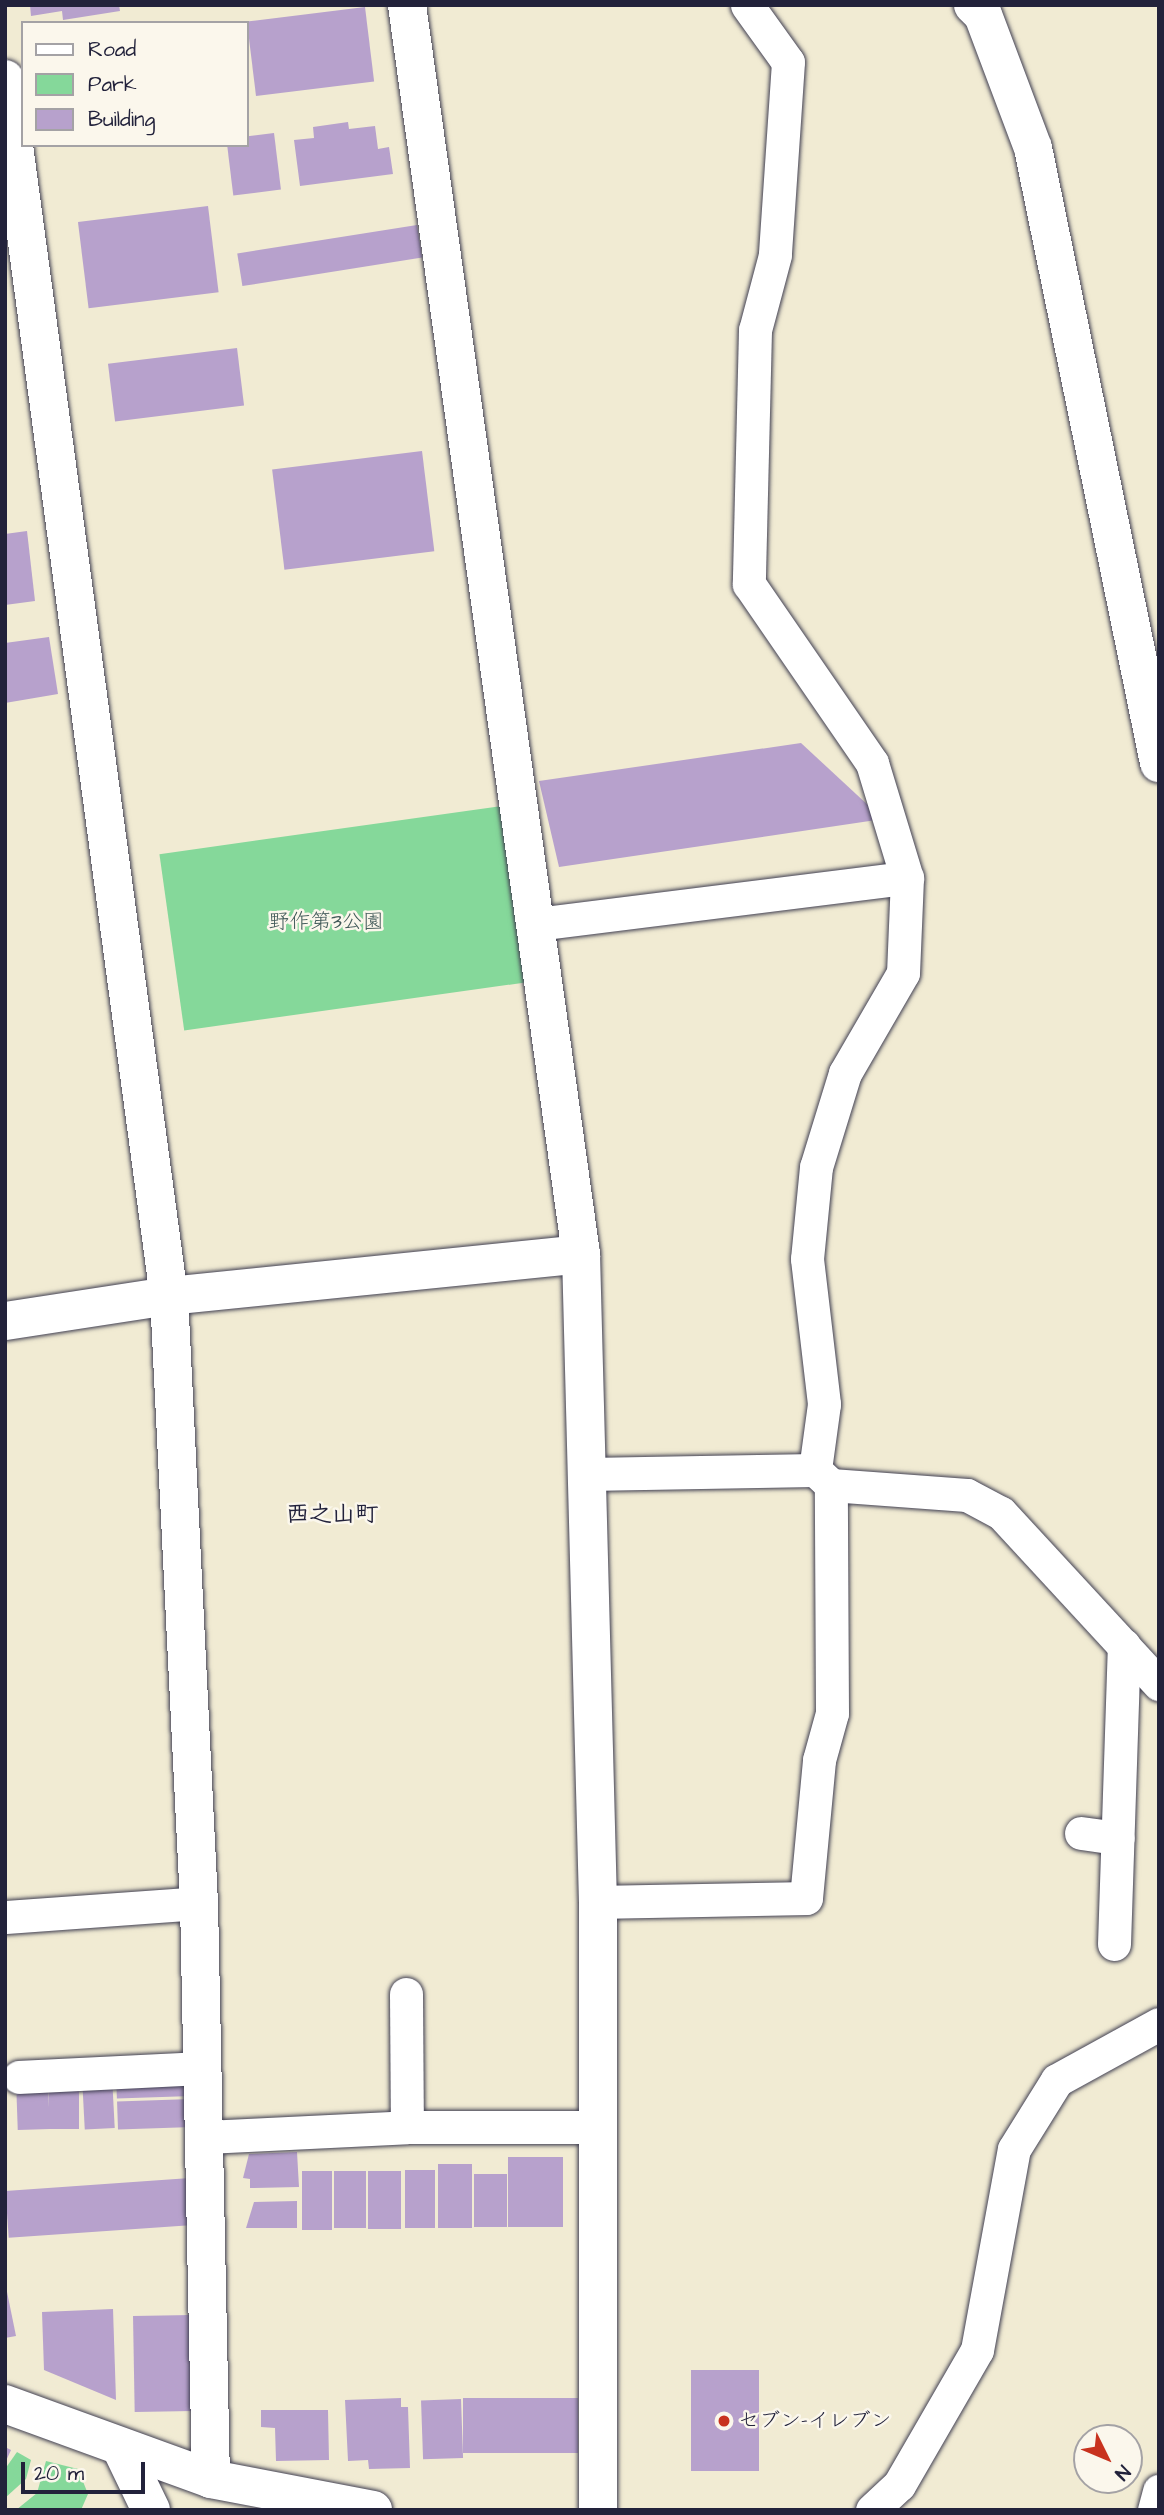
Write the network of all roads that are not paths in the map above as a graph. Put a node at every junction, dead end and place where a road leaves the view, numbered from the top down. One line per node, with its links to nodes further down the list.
1 (407, 5): 8 (street)
2 (747, 5): 7 (street)
3 (973, 5): 6 (street)
4 (5, 79): 5 (street)
5 (18, 262): 10 (street)
6 (1159, 763)
7 (907, 878): 8 (street); 13 (street)
8 (536, 924): 9 (street)
9 (581, 1254): 10 (street); 12 (street)
10 (169, 1296): 11 (street); 19 (street)
11 (5, 1321)
12 (587, 1474): 13 (street); 18 (street)
13 (823, 1478): 14 (street); 18 (street)
14 (1124, 1645): 15 (street); 17 (street)
15 (1159, 1684)
16 (1081, 1833): 17 (street)
17 (1118, 1838): 21 (street)
18 (598, 1902): 27 (street)
19 (199, 1903): 20 (street); 24 (street)
20 (5, 1917)
21 (1114, 1944)
22 (406, 1994): 26 (street)
23 (1159, 2024): 37 (street)
24 (201, 2068): 25 (street); 28 (street)
25 (19, 2077)
26 (407, 2127): 27 (street); 28 (street)
27 (594, 2127): 36 (street)
28 (206, 2137): 31 (street)
29 (5, 2404): 30 (street)
30 (121, 2448): 31 (street); 34 (street)
31 (211, 2479): 33 (street)
32 (1159, 2491): 38 (street)
33 (264, 2500): 35 (street)
34 (151, 2510)
35 (373, 2510)
36 (598, 2510)
37 (872, 2510)
38 (1154, 2510)

